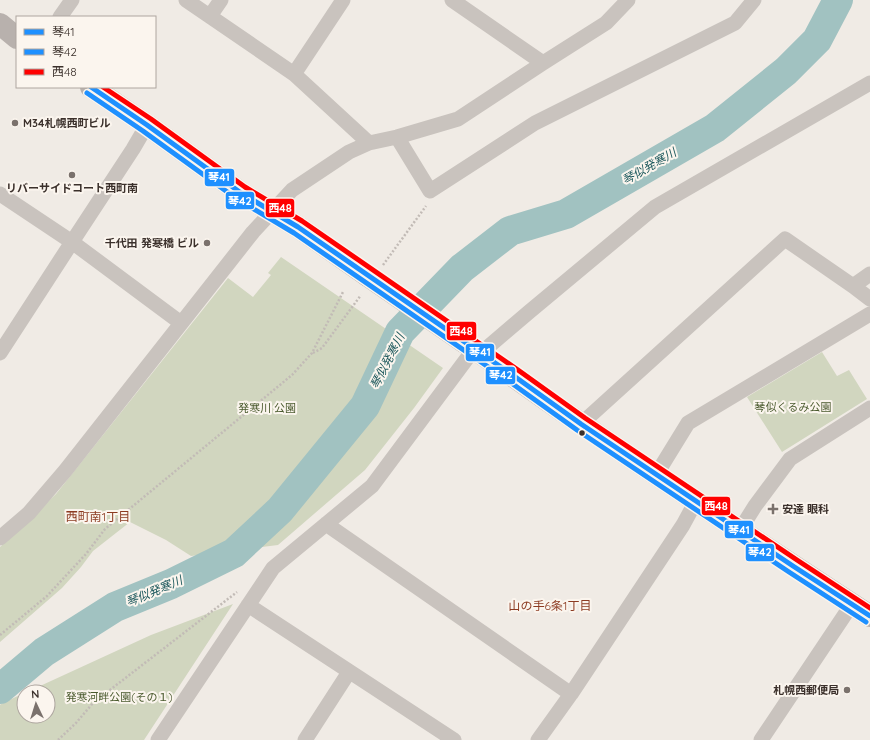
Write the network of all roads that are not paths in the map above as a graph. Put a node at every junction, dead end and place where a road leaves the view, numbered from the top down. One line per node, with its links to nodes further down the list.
1 (72, 0): 8 (street)
2 (186, 0): 9 (street)
3 (221, 0): 9 (street)
4 (343, 0): 11 (street)
5 (452, 0): 10 (street)
6 (628, 0): 10 (street)
7 (754, 0): 15 (street)
8 (61, 16)
9 (210, 16): 11 (street)
10 (543, 63): 15 (street)
11 (294, 74): 16 (street)
12 (870, 83): 26 (street)
13 (92, 88): 14 (main road)
14 (146, 125): 18 (main road); 19 (street)
15 (397, 137): 16 (street)
16 (369, 143): 18 (street)
17 (0, 194): 19 (street)
18 (272, 212): 24 (street); 26 (main road, bridge)
19 (72, 242): 24 (street); 25 (street)
20 (870, 274): 21 (street)
21 (853, 286): 22 (street); 28 (street)
22 (870, 299)
23 (870, 314): 29 (street)
24 (181, 323): 33 (street)
25 (3, 343)
26 (473, 348): 28 (main road); 31 (street)
27 (870, 408): 32 (street)
28 (581, 424): 29 (main road)
29 (656, 474): 30 (main road)
30 (696, 501): 32 (main road); 38 (street)
31 (326, 524): 35 (street); 38 (street)
32 (740, 530): 34 (main road)
33 (0, 538)
34 (852, 604): 36 (main road); 43 (street)
35 (248, 606): 37 (street); 39 (street)
36 (870, 616)
37 (349, 672): 40 (street); 41 (street)
38 (571, 694): 42 (street)
39 (158, 740)
40 (305, 740)
41 (454, 740)
42 (538, 740)
43 (761, 740)

